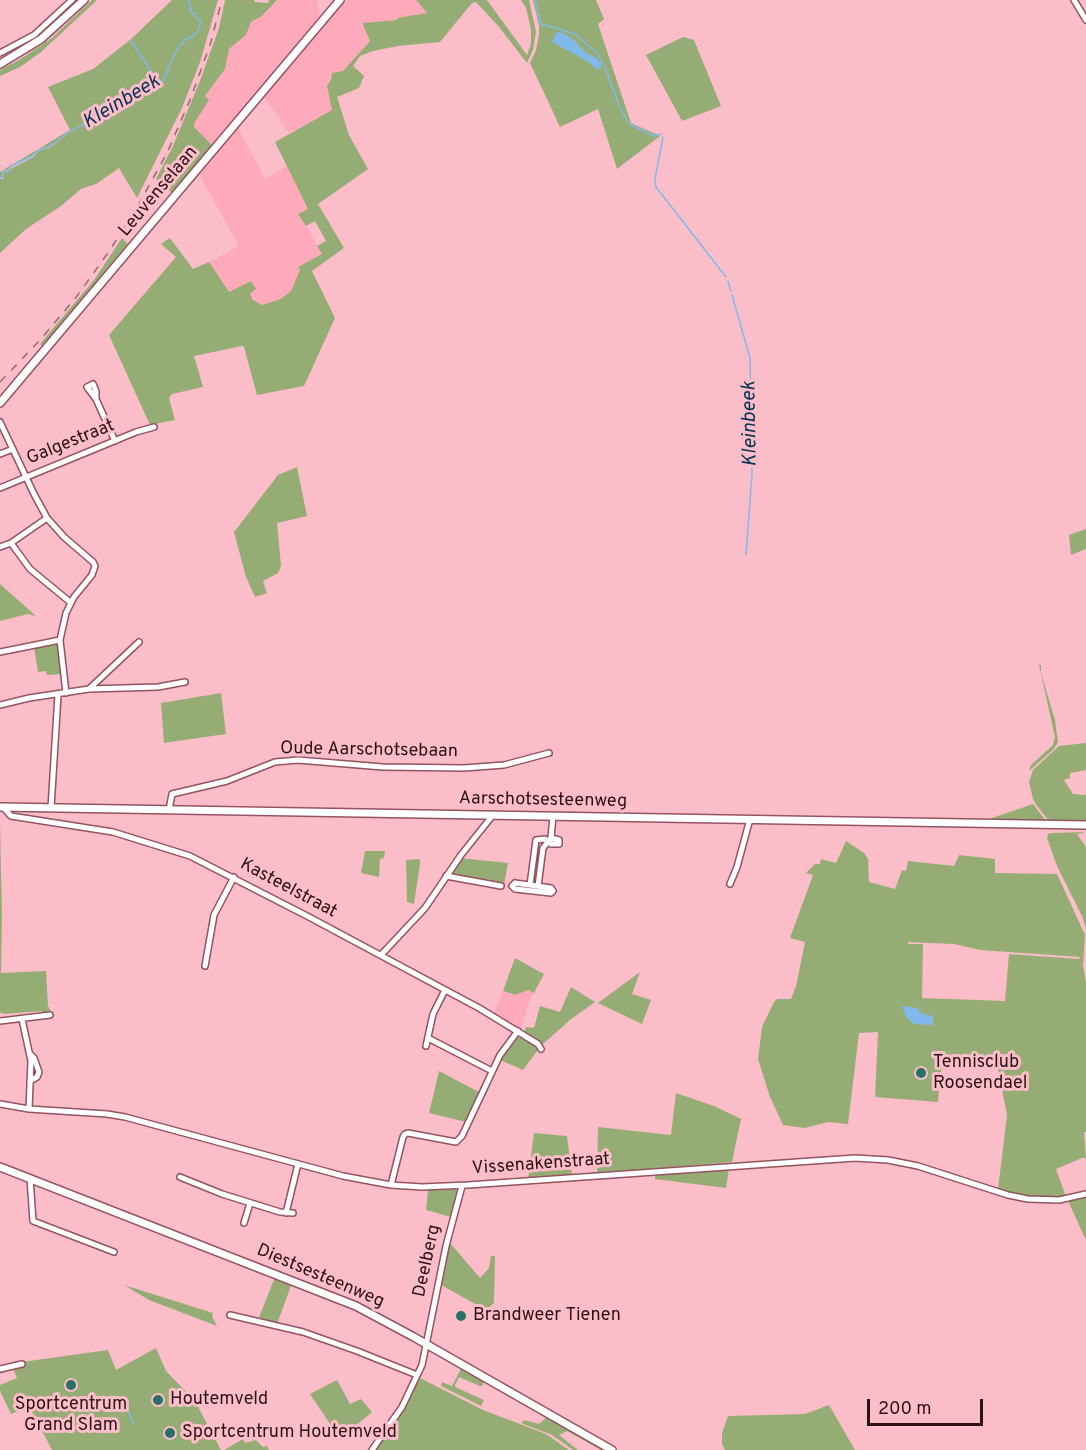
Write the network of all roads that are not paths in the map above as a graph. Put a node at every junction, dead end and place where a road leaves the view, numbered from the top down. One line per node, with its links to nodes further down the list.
1 (72, 0): 6 (street)
2 (84, 0): 7 (main road)
3 (340, 0): 9 (main road, Leuvenselaan)
4 (1074, 0): 5 (street)
5 (1086, 20)
6 (0, 53)
7 (0, 64)
8 (96, 399): 12 (street)
9 (0, 403)
10 (0, 422): 13 (street)
11 (154, 427): 12 (street, Galgestraat)
12 (115, 441): 15 (street, Galgestraat)
13 (13, 449): 14 (street); 15 (street)
14 (0, 454)
15 (26, 477): 16 (street, Galgestraat); 17 (street)
16 (0, 488)
17 (47, 518): 18 (street); 20 (street)
18 (11, 543): 19 (street); 20 (street)
19 (0, 547)
20 (70, 602): 21 (street)
21 (60, 640): 23 (street); 26 (street)
22 (139, 642): 25 (street)
23 (0, 652)
24 (184, 682): 25 (street)
25 (89, 689): 26 (street)
26 (66, 693): 27 (street)
27 (58, 695): 28 (street); 31 (street)
28 (0, 705)
29 (549, 753): 32 (street, Oude Aarschotsebaan)
30 (2, 807): 31 (main road, Aarschotsesteenweg); 39 (street, Kasteelstraat)
31 (51, 808): 32 (main road, Aarschotsesteenweg)
32 (169, 810): 33 (main road, Aarschotsesteenweg)
33 (493, 815): 34 (main road, Aarschotsesteenweg); 38 (street)
34 (553, 816): 35 (main road, Aarschotsesteenweg); 37 (street)
35 (750, 819): 36 (main road, Aarschotsesteenweg); 40 (street)
36 (1086, 825)
37 (550, 839): 41 (street); 43 (street)
38 (446, 876): 42 (street); 44 (street)
39 (234, 877): 44 (street, Kasteelstraat); 45 (street)
40 (730, 884)
41 (530, 885): 43 (street); 43 (street)
42 (501, 886)
43 (538, 886)
44 (381, 955): 46 (street, Kasteelstraat)
45 (205, 966)
46 (445, 990): 50 (street, Kasteelstraat); 51 (street)
47 (50, 1015): 48 (street)
48 (22, 1019): 49 (street); 56 (street)
49 (0, 1021)
50 (518, 1031): 53 (street, Kasteelstraat); 54 (street)
51 (428, 1038): 52 (street); 54 (street)
52 (426, 1046)
53 (541, 1049)
54 (492, 1071): 61 (street)
55 (0, 1104): 56 (street, Vissenakenstraat)
56 (29, 1109): 57 (street, Vissenakenstraat)
57 (298, 1164): 61 (street, Vissenakenstraat); 65 (street)
58 (0, 1167): 60 (main road, Diestsesteenweg)
59 (180, 1177): 64 (street)
60 (30, 1178): 68 (street); 70 (main road, Diestsesteenweg)
61 (391, 1185): 62 (street, Vissenakenstraat)
62 (462, 1185): 63 (street, Vissenakenstraat); 70 (street, Deelberg)
63 (1086, 1194)
64 (250, 1203): 65 (street); 67 (street)
65 (286, 1213): 66 (street)
66 (293, 1213)
67 (244, 1223)
68 (114, 1252)
69 (230, 1314): 73 (street)
70 (425, 1344): 73 (street, Deelberg); 75 (main road, Diestsesteenweg)
71 (22, 1364): 72 (street)
72 (0, 1369)
73 (417, 1375): 74 (street, Deelberg)
74 (372, 1450)
75 (612, 1450)

